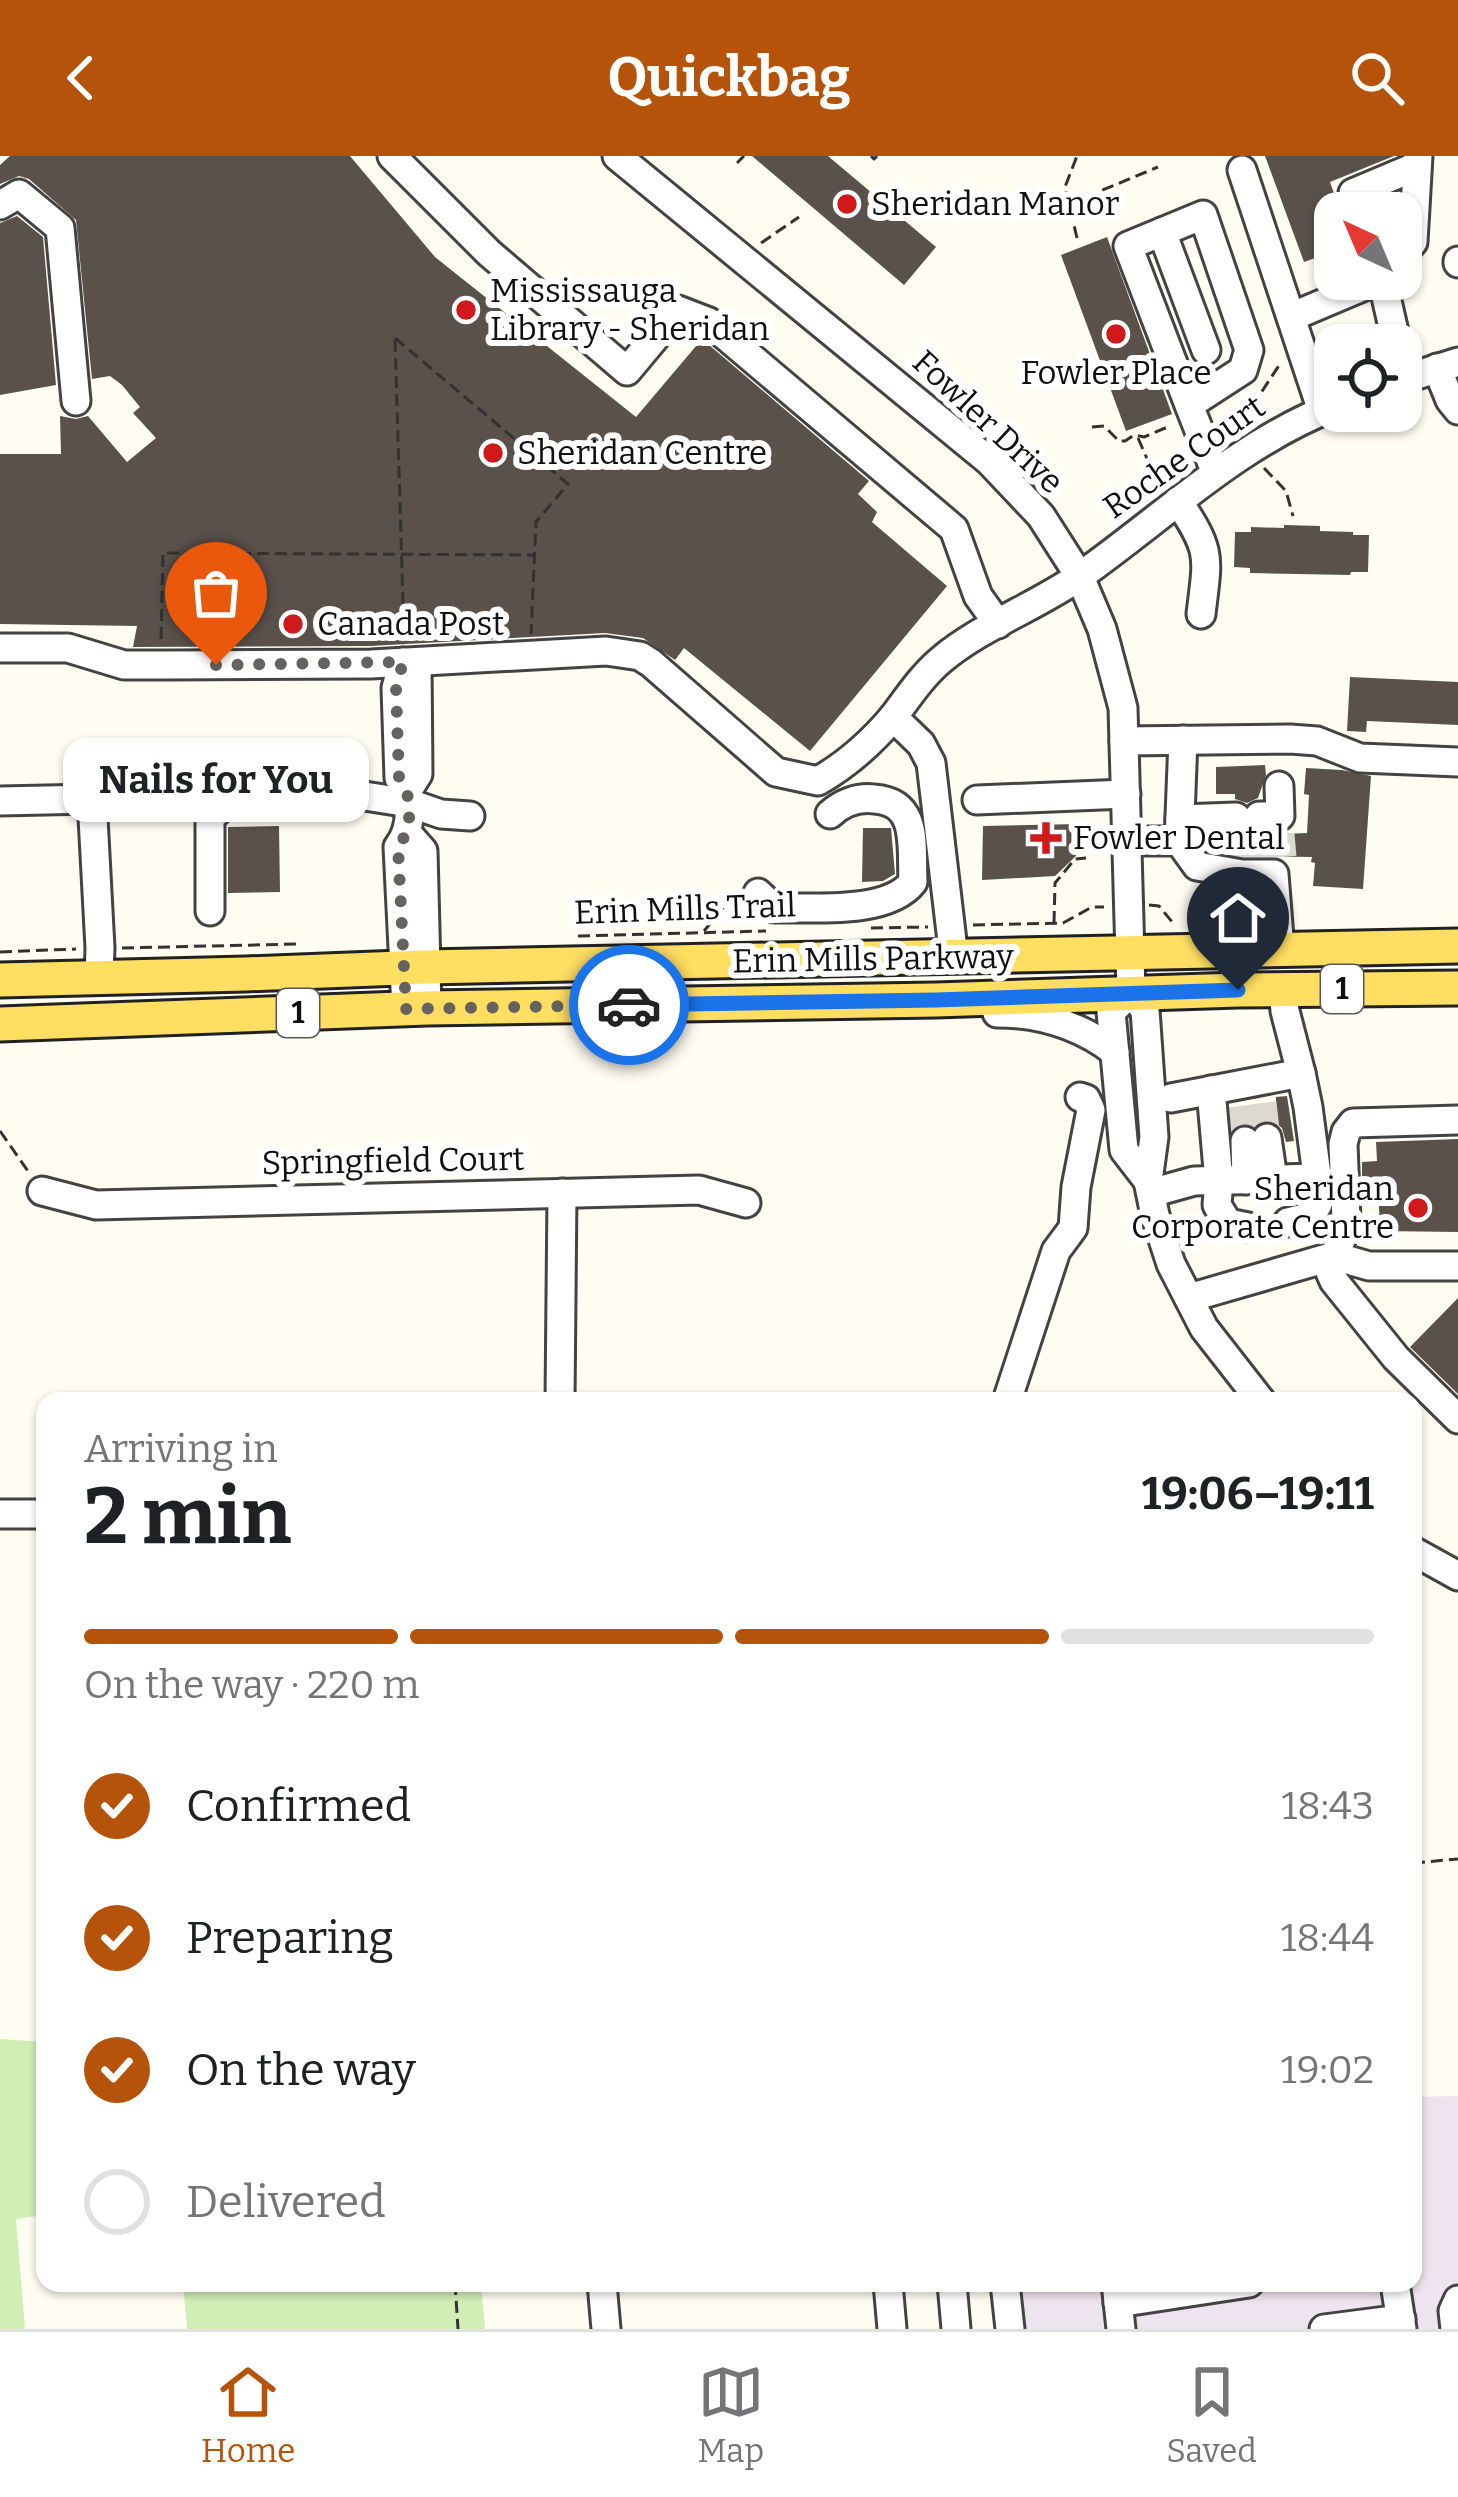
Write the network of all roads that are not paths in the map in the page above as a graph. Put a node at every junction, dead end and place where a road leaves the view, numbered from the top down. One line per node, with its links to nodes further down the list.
1 (617, 156): 22 (street, Fowler Drive)
2 (406, 161): 24 (street)
3 (1418, 161): 5 (street); 6 (street)
4 (1242, 170): 10 (street)
5 (1355, 192)
6 (1416, 192)
7 (0, 205): 16 (street)
8 (1162, 232): 11 (street); 12 (street); 13 (street)
9 (1343, 300): 10 (street)
10 (1294, 327): 15 (street)
11 (1244, 335): 12 (street); 18 (street)
12 (1206, 350): 13 (street)
13 (1173, 364): 18 (street)
14 (1447, 365): 17 (street)
15 (1314, 373)
16 (76, 401)
17 (1458, 410)
18 (1191, 411): 20 (street)
19 (1314, 414): 20 (street, Roche Court)
20 (1215, 471): 21 (street, Roche Court)
21 (1173, 504): 22 (street, Roche Court); 23 (street)
22 (1080, 577): 24 (street, Roche Court); 29 (street, Fowler Drive)
23 (1201, 614)
24 (998, 624): 27 (street, Roche Court)
25 (0, 648): 26 (street)
26 (410, 662): 27 (street, Roche Court); 34 (street)
27 (893, 717): 48 (street)
28 (1183, 740): 29 (street); 30 (street); 40 (street)
29 (1124, 742): 33 (street, Fowler Drive)
30 (1458, 762)
31 (1279, 785): 42 (street)
32 (312, 789): 34 (street); 35 (street); 44 (street)
33 (1126, 794): 36 (street); 41 (street, Fowler Drive)
34 (408, 796): 39 (street); 50 (street)
35 (92, 799): 37 (street); 49 (street)
36 (977, 800)
37 (0, 801)
38 (830, 814): 43 (street)
39 (470, 816)
40 (1179, 830): 41 (street); 42 (street); 42 (street)
41 (1127, 841): 47 (street, Fowler Drive)
42 (1251, 844): 46 (street)
43 (746, 893)
44 (210, 911)
45 (1458, 946): 46 (main road, Erin Mills Parkway / 1)
46 (1280, 950): 47 (main road, Erin Mills Parkway / 1)
47 (1130, 952): 48 (main road, Erin Mills Parkway / 1); 54 (street, Fowler Drive)
48 (954, 958): 50 (main road, Erin Mills Parkway / 1)
49 (99, 963): 50 (main road, Erin Mills Parkway / 1); 51 (main road, Erin Mills Parkway / 1)
50 (415, 967): 56 (street)
51 (0, 980)
52 (1458, 988): 53 (main road, Erin Mills Parkway / 1)
53 (1283, 990): 54 (main road, Erin Mills Parkway / 1); 59 (street)
54 (1131, 992): 55 (main road, Erin Mills Parkway / 1); 58 (street); 67 (street)
55 (936, 1000): 56 (main road, Erin Mills Parkway / 1); 58 (street)
56 (417, 1009): 57 (main road, Erin Mills Parkway / 1)
57 (0, 1024)
58 (1114, 1052): 67 (street)
59 (1301, 1073): 60 (street); 65 (street)
60 (1243, 1093): 62 (street); 66 (street)
61 (1080, 1097): 78 (street)
62 (1171, 1098)
63 (1458, 1120): 73 (street)
64 (1256, 1140): 66 (street)
65 (1316, 1178): 66 (street); 71 (street)
66 (1246, 1180): 67 (street); 72 (street)
67 (1149, 1187): 75 (street)
68 (42, 1191): 69 (street, Springfield Court)
69 (562, 1193): 70 (street, Springfield Court); 77 (street)
70 (746, 1203)
71 (1288, 1222)
72 (1248, 1227)
73 (1334, 1256): 74 (street); 75 (street); 79 (street)
74 (1458, 1266)
75 (1189, 1298): 76 (street)
76 (1245, 1389)
77 (560, 1392)
78 (1009, 1392)
79 (1458, 1419)
80 (0, 1514): 81 (street)
81 (36, 1514)
82 (1422, 1556): 83 (street)
83 (1458, 1576)
84 (603, 2292): 93 (street)
85 (889, 2292): 94 (street)
86 (953, 2292): 95 (street)
87 (1006, 2292): 96 (street)
88 (1195, 2292): 91 (street)
89 (1397, 2292): 92 (street)
90 (1458, 2300): 98 (street)
91 (1118, 2305)
92 (1402, 2324): 97 (street)
93 (606, 2329)
94 (892, 2329)
95 (956, 2329)
96 (1010, 2329)
97 (1324, 2329)
98 (1455, 2329)

